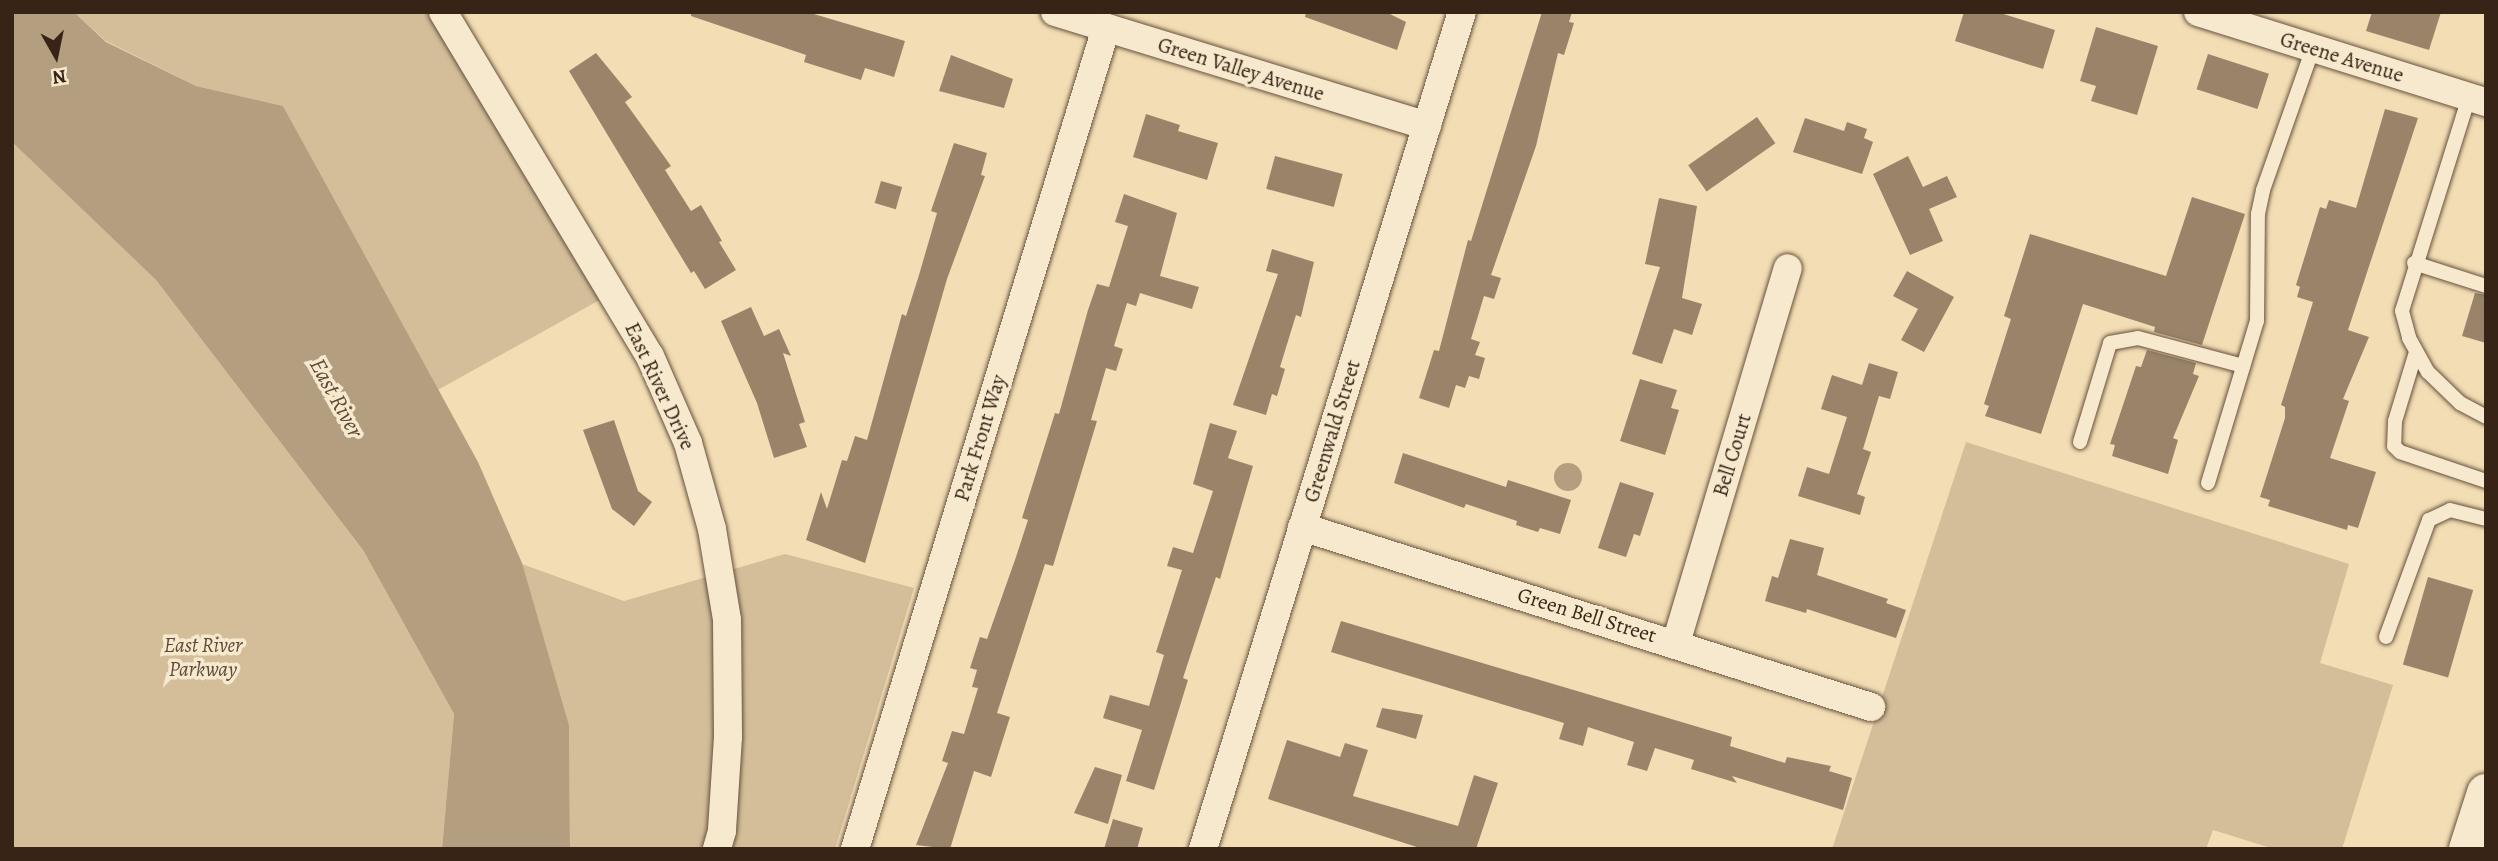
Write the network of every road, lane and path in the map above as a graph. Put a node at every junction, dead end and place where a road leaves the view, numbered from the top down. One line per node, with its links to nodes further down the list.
1 (443, 12): 25 (street, East River Drive)
2 (1055, 12): 5 (street, Green Valley Avenue)
3 (1462, 12): 8 (street, Greenwald Street)
4 (2198, 12): 6 (street, Greene Avenue)
5 (1106, 28): 8 (street, Green Valley Avenue); 26 (street, Park Front Way)
6 (2313, 48): 7 (street, Greene Avenue); 13 (lane)
7 (2477, 99): 9 (lane)
8 (1427, 126): 19 (street, Greenwald Street)
9 (2414, 263): 11 (lane); 12 (lane)
10 (1788, 268): 21 (street, Bell Court)
11 (2486, 286)
12 (2416, 352): 14 (lane); 16 (lane)
13 (2243, 366): 15 (lane); 17 (lane)
14 (2486, 417)
15 (2080, 442)
16 (2486, 481)
17 (2208, 483)
18 (2486, 519): 20 (lane)
19 (1302, 527): 21 (street, Green Bell Street); 24 (street, Greenwald Street)
20 (2386, 637)
21 (1676, 643): 22 (street, Green Bell Street)
22 (1871, 707)
23 (2486, 793): 27 (street)
24 (1208, 847)
25 (717, 849)
26 (855, 849)
27 (2468, 849)

